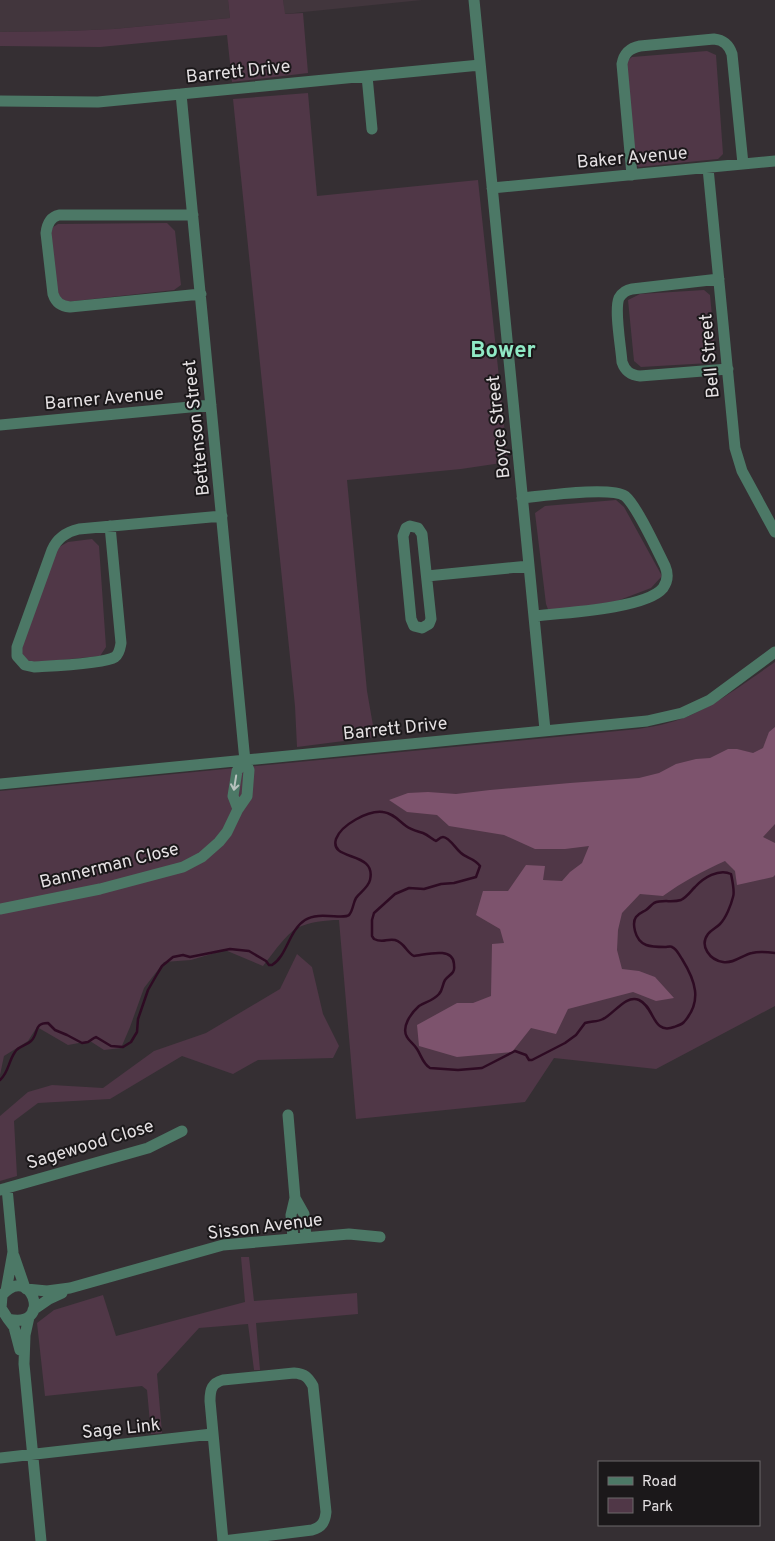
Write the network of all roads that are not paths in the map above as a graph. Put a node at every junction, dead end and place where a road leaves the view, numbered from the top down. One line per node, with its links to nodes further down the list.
1 (474, 0): 2 (street, Boyce Street)
2 (480, 65): 3 (street, Barrett Drive); 11 (street, Boyce Street)
3 (367, 76): 4 (street, Barrett Drive); 6 (street)
4 (181, 94): 5 (street, Barrett Drive); 12 (street, Bettenson Street)
5 (0, 101)
6 (372, 129)
7 (775, 161): 8 (street, Baker Avenue)
8 (742, 164): 9 (street, Baker Avenue); 10 (street)
9 (708, 168): 10 (street, Baker Avenue); 13 (street, Bell Street)
10 (632, 175): 11 (street, Baker Avenue)
11 (492, 188): 18 (street, Boyce Street)
12 (193, 215): 14 (street, Bettenson Street); 14 (street)
13 (719, 279): 15 (street, Bell Street); 15 (street)
14 (200, 294): 16 (street, Bettenson Street)
15 (728, 369): 21 (street, Bell Street)
16 (211, 405): 17 (street, Barner Avenue); 19 (street, Bettenson Street)
17 (0, 425)
18 (522, 498): 22 (street, Boyce Street); 24 (street)
19 (222, 516): 20 (street); 27 (street, Bettenson Street)
20 (110, 526): 20 (street)
21 (775, 532)
22 (529, 566): 23 (street); 24 (street, Boyce Street)
23 (427, 576): 23 (street)
24 (534, 616): 26 (street, Boyce Street)
25 (775, 652): 26 (street, Barrett Drive)
26 (545, 730): 27 (street, Barrett Drive)
27 (245, 760): 28 (street, Barrett Drive); 29 (street, Bettenson Street)
28 (0, 784)
29 (238, 809): 30 (street, Bannerman Close)
30 (0, 909)
31 (288, 1115): 34 (street)
32 (182, 1131): 33 (street, Sagewood Close)
33 (4, 1189): 38 (street)
34 (295, 1198): 35 (street); 37 (street)
35 (306, 1237): 36 (street, Sisson Avenue); 37 (street, Sisson Avenue)
36 (380, 1237)
37 (293, 1238): 40 (street, Sisson Avenue)
38 (13, 1252): 39 (street); 41 (street)
39 (25, 1288): 40 (street, Sisson Avenue); 41 (street); 42 (street)
40 (70, 1288): 42 (street, Sisson Avenue)
41 (2, 1295): 43 (street)
42 (31, 1314): 43 (street); 44 (street)
43 (5, 1317): 44 (street)
44 (24, 1364): 46 (street)
45 (212, 1434): 46 (street, Sage Link); 49 (street); 49 (street)
46 (33, 1455): 47 (street, Sage Link); 48 (street)
47 (0, 1458)
48 (41, 1541)
49 (223, 1541)

